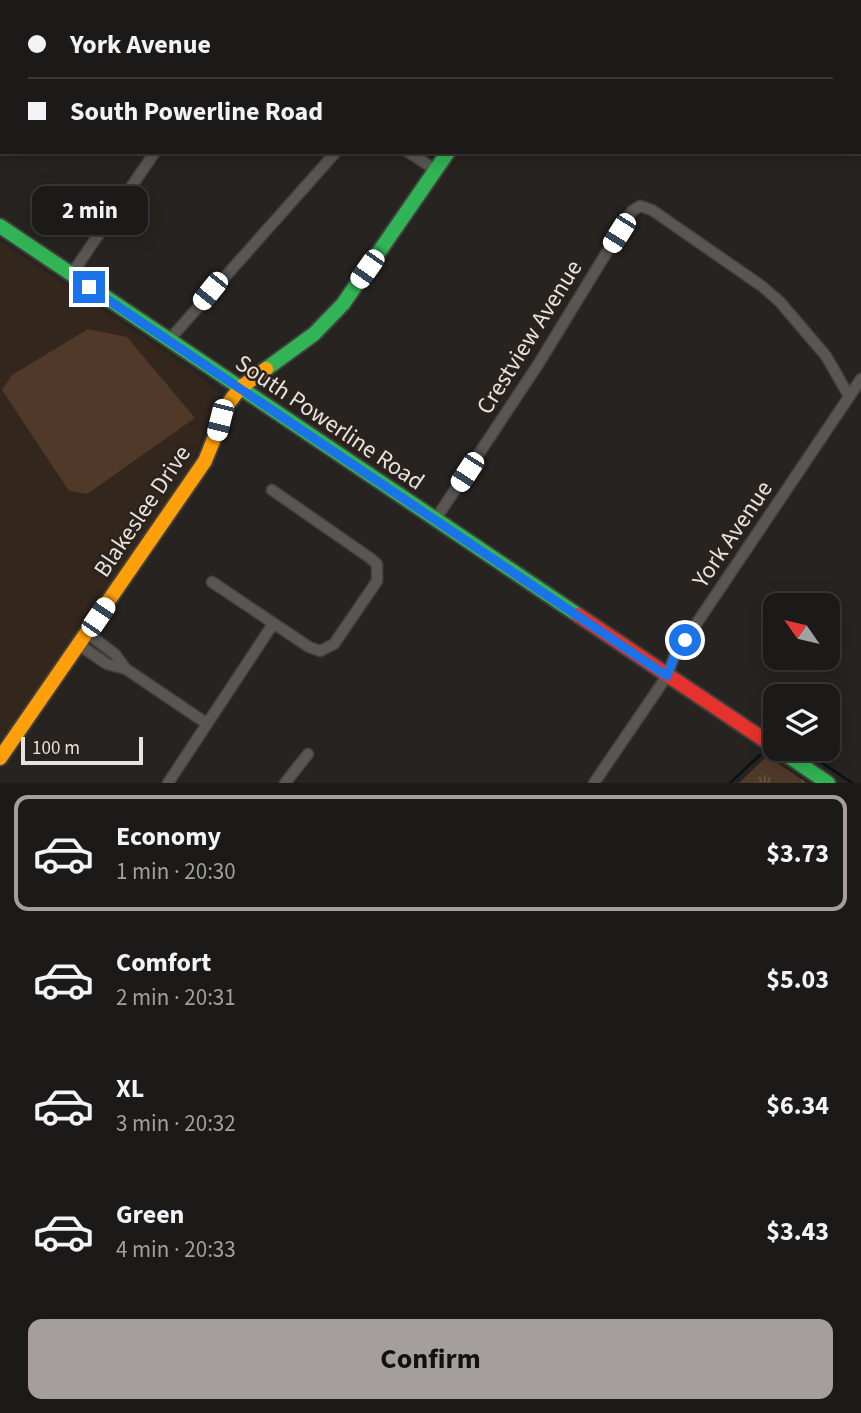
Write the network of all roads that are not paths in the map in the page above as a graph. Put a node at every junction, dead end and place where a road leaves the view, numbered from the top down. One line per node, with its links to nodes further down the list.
1 (154, 154): 7 (street)
2 (334, 154): 8 (street)
3 (411, 154): 5 (street)
4 (447, 154): 5 (street)
5 (436, 170): 10 (street)
6 (0, 226): 7 (street, South Powerline Road)
7 (71, 275): 8 (street, South Powerline Road)
8 (169, 340): 10 (street, South Powerline Road)
9 (861, 379): 11 (street, York Avenue)
10 (240, 388): 13 (street, South Powerline Road); 16 (street, Blakeslee Drive)
11 (849, 396): 13 (street, Crestview Avenue); 17 (street, York Avenue)
12 (272, 490): 15 (street)
13 (435, 520): 17 (street, South Powerline Road)
14 (212, 582): 15 (street)
15 (273, 624): 18 (street)
16 (83, 639): 18 (street); 21 (street, Blakeslee Drive)
17 (667, 676): 19 (street, South Powerline Road); 25 (street, York Avenue)
18 (206, 723): 23 (street)
19 (763, 739)
20 (308, 754): 24 (street)
21 (0, 758)
22 (796, 761): 26 (street, South Powerline Road)
23 (172, 781)
24 (285, 783)
25 (594, 783)
26 (828, 783)

